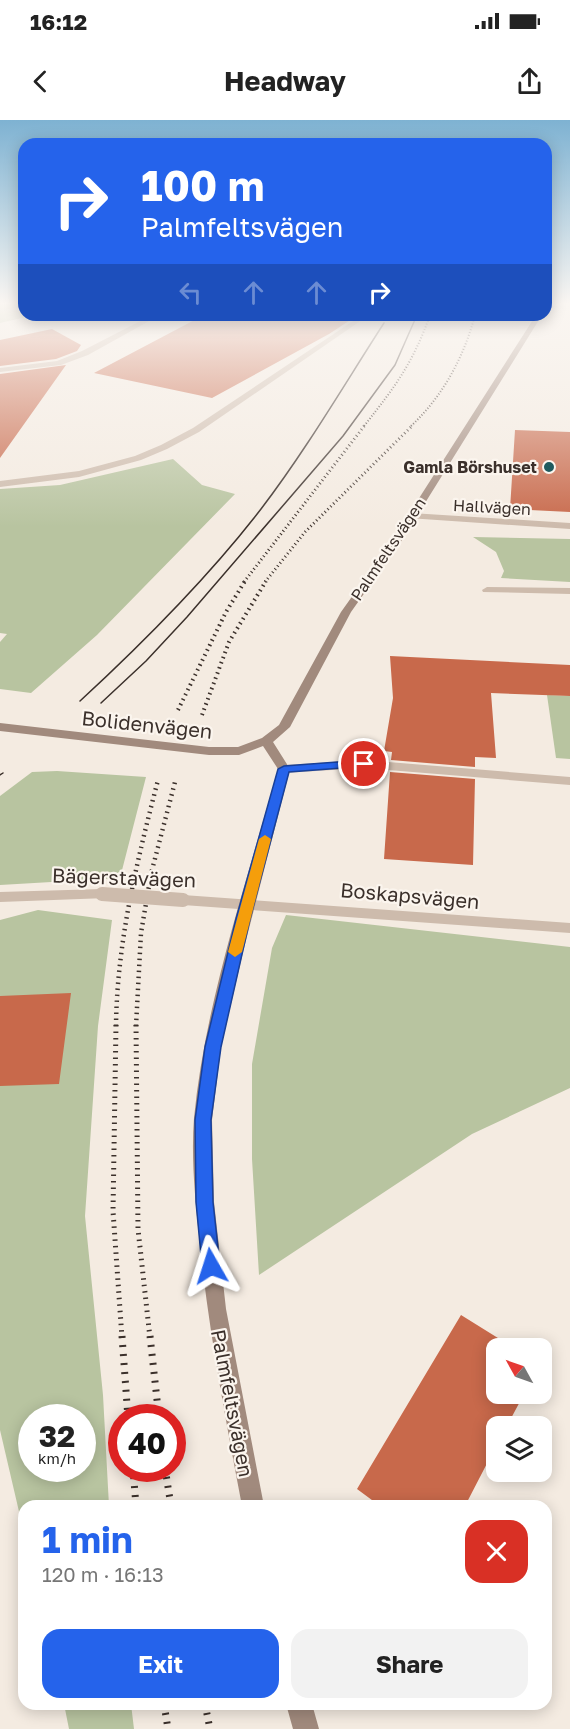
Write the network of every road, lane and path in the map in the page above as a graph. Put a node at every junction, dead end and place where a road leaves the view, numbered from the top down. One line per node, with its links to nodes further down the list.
1 (274, 377): 3 (street)
2 (499, 377): 4 (main road, Palmfeltsvägen)
3 (0, 484)
4 (411, 516): 5 (street, Hallvägen); 9 (main road, Palmfeltsvägen)
5 (570, 526)
6 (487, 590): 7 (street)
7 (570, 591)
8 (0, 727): 10 (main road, Bolidenvägen)
9 (284, 727): 10 (main road, Bolidenvägen)
10 (266, 741): 11 (main road)
11 (284, 769): 12 (street); 14 (main road, Palmfeltsvägen)
12 (570, 780)
13 (0, 897): 14 (street, Bägerstavägen, bridge)
14 (247, 903): 15 (street, Boskapsvägen); 16 (main road, Palmfeltsvägen)
15 (570, 928)
16 (252, 1500)
17 (301, 1710): 18 (main road)
18 (306, 1729)

